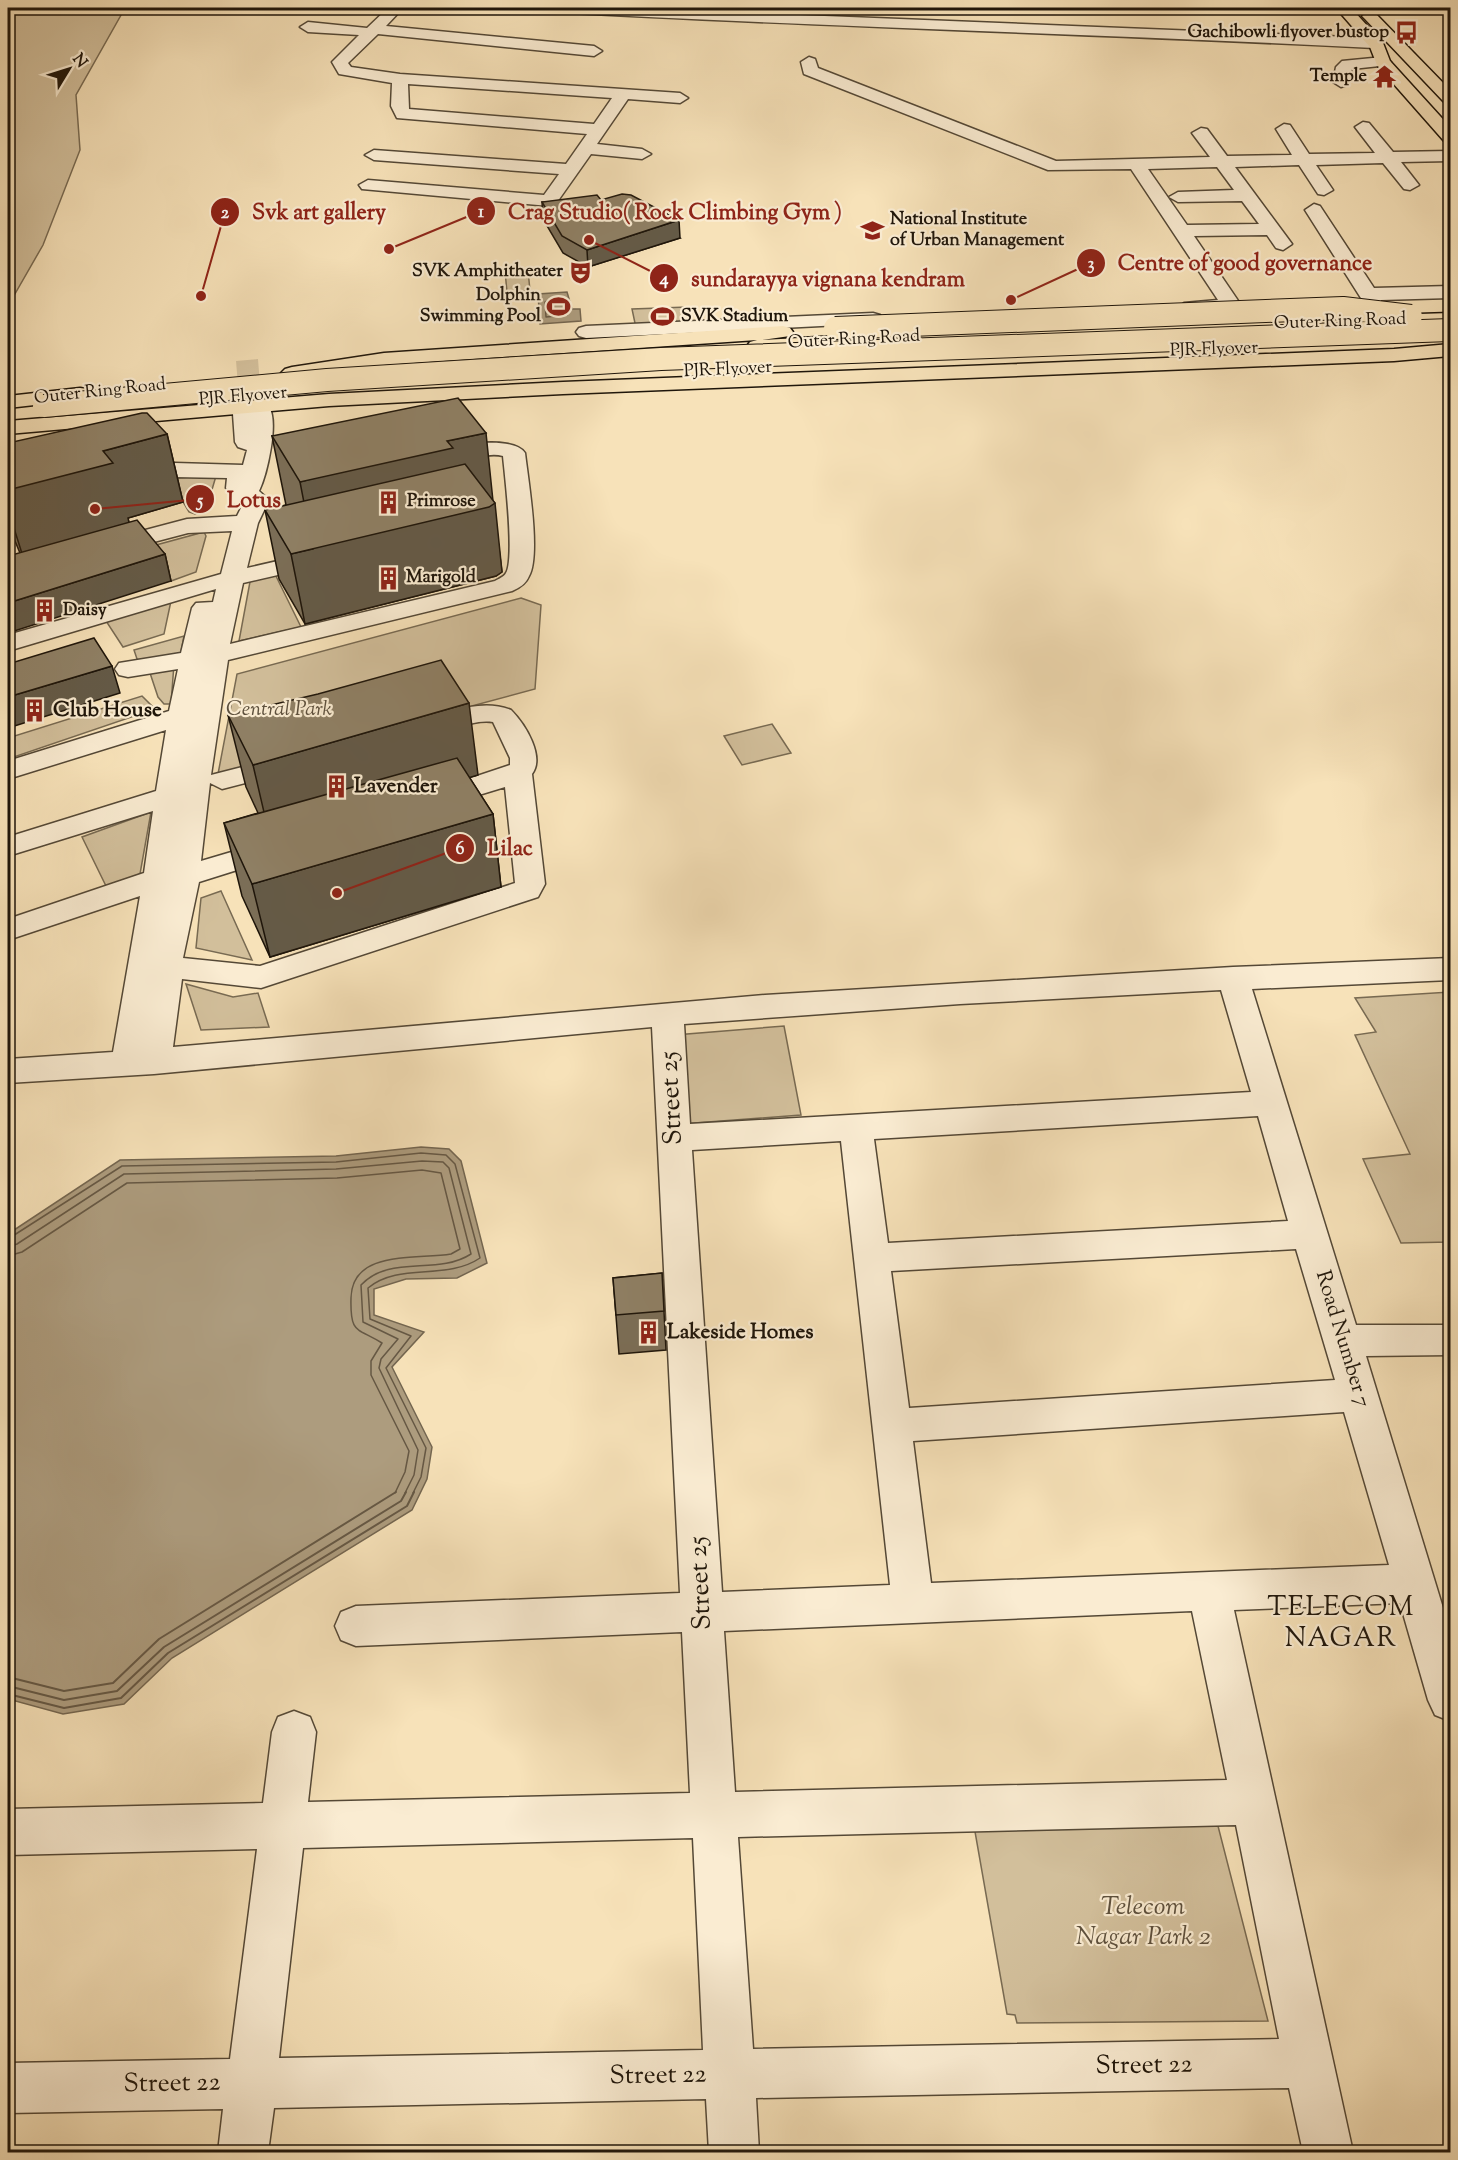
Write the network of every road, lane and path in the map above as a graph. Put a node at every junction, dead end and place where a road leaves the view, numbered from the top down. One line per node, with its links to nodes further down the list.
1 (385, 8): 11 (street)
2 (396, 8): 11 (street)
3 (552, 8): 8 (street)
4 (601, 8): 8 (street)
5 (1343, 8): 13 (main road)
6 (1362, 8): 14 (main road)
7 (731, 13): 8 (street); 12 (street)
8 (624, 15)
9 (1135, 16): 12 (street)
10 (308, 27): 11 (street)
11 (367, 30): 16 (street); 17 (street); 20 (street)
12 (1154, 30): 13 (street)
13 (1368, 42): 14 (main road)
14 (1399, 57): 18 (street); 19 (main road); 23 (main road); 24 (main road); 29 (main road)
15 (809, 62): 37 (street)
16 (327, 64)
17 (400, 79): 20 (street); 27 (street)
18 (1341, 82)
19 (1449, 82)
20 (563, 90): 21 (street)
21 (623, 95): 22 (street); 27 (street)
22 (680, 98)
23 (1450, 99)
24 (1450, 119)
25 (1363, 127): 34 (street)
26 (1284, 129): 35 (street)
27 (599, 130): 30 (street)
28 (1201, 133): 36 (street)
29 (1450, 137)
30 (586, 148): 32 (street); 38 (street)
31 (374, 154): 38 (street)
32 (642, 154)
33 (1450, 156): 34 (street)
34 (1388, 158): 35 (street); 40 (street)
35 (1304, 159): 36 (street); 41 (street)
36 (1222, 161): 37 (street); 42 (street)
37 (1137, 165): 45 (street)
38 (571, 170): 39 (street)
39 (368, 185)
40 (1410, 185)
41 (1324, 190)
42 (1247, 195): 43 (street); 46 (street)
43 (1178, 197)
44 (1314, 210): 50 (street)
45 (1180, 231): 46 (street); 51 (street)
46 (1278, 236): 47 (street); 48 (street)
47 (1307, 243)
48 (1254, 244)
49 (1450, 292): 50 (street)
50 (1371, 298): 51 (street); 52 (street)
51 (1231, 305): 54 (street)
52 (1393, 321): 53 (main road, Outer Ring Road); 59 (main road, Outer Ring Road)
53 (1449, 322): 59 (main road, bridge); 64 (main road, PJR Flyover, bridge)
54 (586, 332)
55 (1450, 341): 64 (main road, PJR Flyover)
56 (1450, 350): 57 (main road, Outer Ring Road)
57 (1394, 355): 58 (main road); 61 (main road, Outer Ring Road)
58 (1450, 356)
59 (291, 373): 62 (main road, Outer Ring Road)
60 (1415, 373): 61 (main road)
61 (563, 388): 66 (main road, Outer Ring Road)
62 (8, 402)
63 (8, 409): 64 (main road, PJR Flyover)
64 (45, 410): 65 (main road, PJR Flyover)
65 (8, 420)
66 (8, 428)
67 (258, 446): 70 (street)
68 (416, 465): 75 (street)
69 (110, 482): 70 (street)
70 (249, 501): 71 (street); 73 (street)
71 (86, 553)
72 (339, 554): 73 (street)
73 (223, 581): 74 (street); 75 (street)
74 (8, 643)
75 (203, 657): 76 (street); 77 (street)
76 (128, 669)
77 (196, 711): 80 (street); 83 (street); 84 (street)
78 (404, 733): 81 (street)
79 (313, 757): 82 (street)
80 (8, 770)
81 (518, 774): 85 (street); 90 (street)
82 (222, 780)
83 (195, 789): 84 (street); 88 (street)
84 (168, 796): 87 (street); 88 (street)
85 (403, 809)
86 (300, 840): 88 (street)
87 (8, 847)
88 (172, 878): 89 (street); 90 (street)
89 (8, 930)
90 (154, 967): 94 (street)
91 (1450, 969): 92 (street)
92 (1233, 978): 93 (street); 96 (street, Road Number 7)
93 (667, 1014): 94 (street); 98 (street, Street 25)
94 (141, 1063): 95 (street)
95 (8, 1071)
96 (1271, 1103): 97 (street); 99 (street, Road Number 7)
97 (856, 1127): 98 (street); 100 (street)
98 (675, 1138): 108 (street, Street 25)
99 (1310, 1234): 100 (street); 102 (street, Road Number 7)
100 (872, 1258): 104 (street)
101 (1450, 1340): 102 (street)
102 (1342, 1341): 103 (street, Road Number 7)
103 (1359, 1395): 104 (street); 105 (street, Road Number 7)
104 (892, 1426): 107 (street)
105 (1415, 1583): 106 (street); 110 (street, Road Number 7)
106 (1209, 1591): 107 (street); 112 (street)
107 (913, 1602): 108 (street)
108 (702, 1610): 109 (street); 113 (street, Street 25)
109 (356, 1626)
110 (1450, 1700)
111 (294, 1732): 114 (street)
112 (1254, 1802): 113 (street); 116 (street)
113 (715, 1816): 114 (street); 117 (street, Street 25)
114 (283, 1826): 115 (street); 118 (street)
115 (8, 1832)
116 (1309, 2063): 117 (street, Street 22); 122 (street)
117 (730, 2074): 118 (street, Street 22); 121 (street, Street 25)
118 (251, 2083): 119 (street, Street 22); 120 (street)
119 (8, 2088)
120 (243, 2152)
121 (735, 2152)
122 (1328, 2152)

